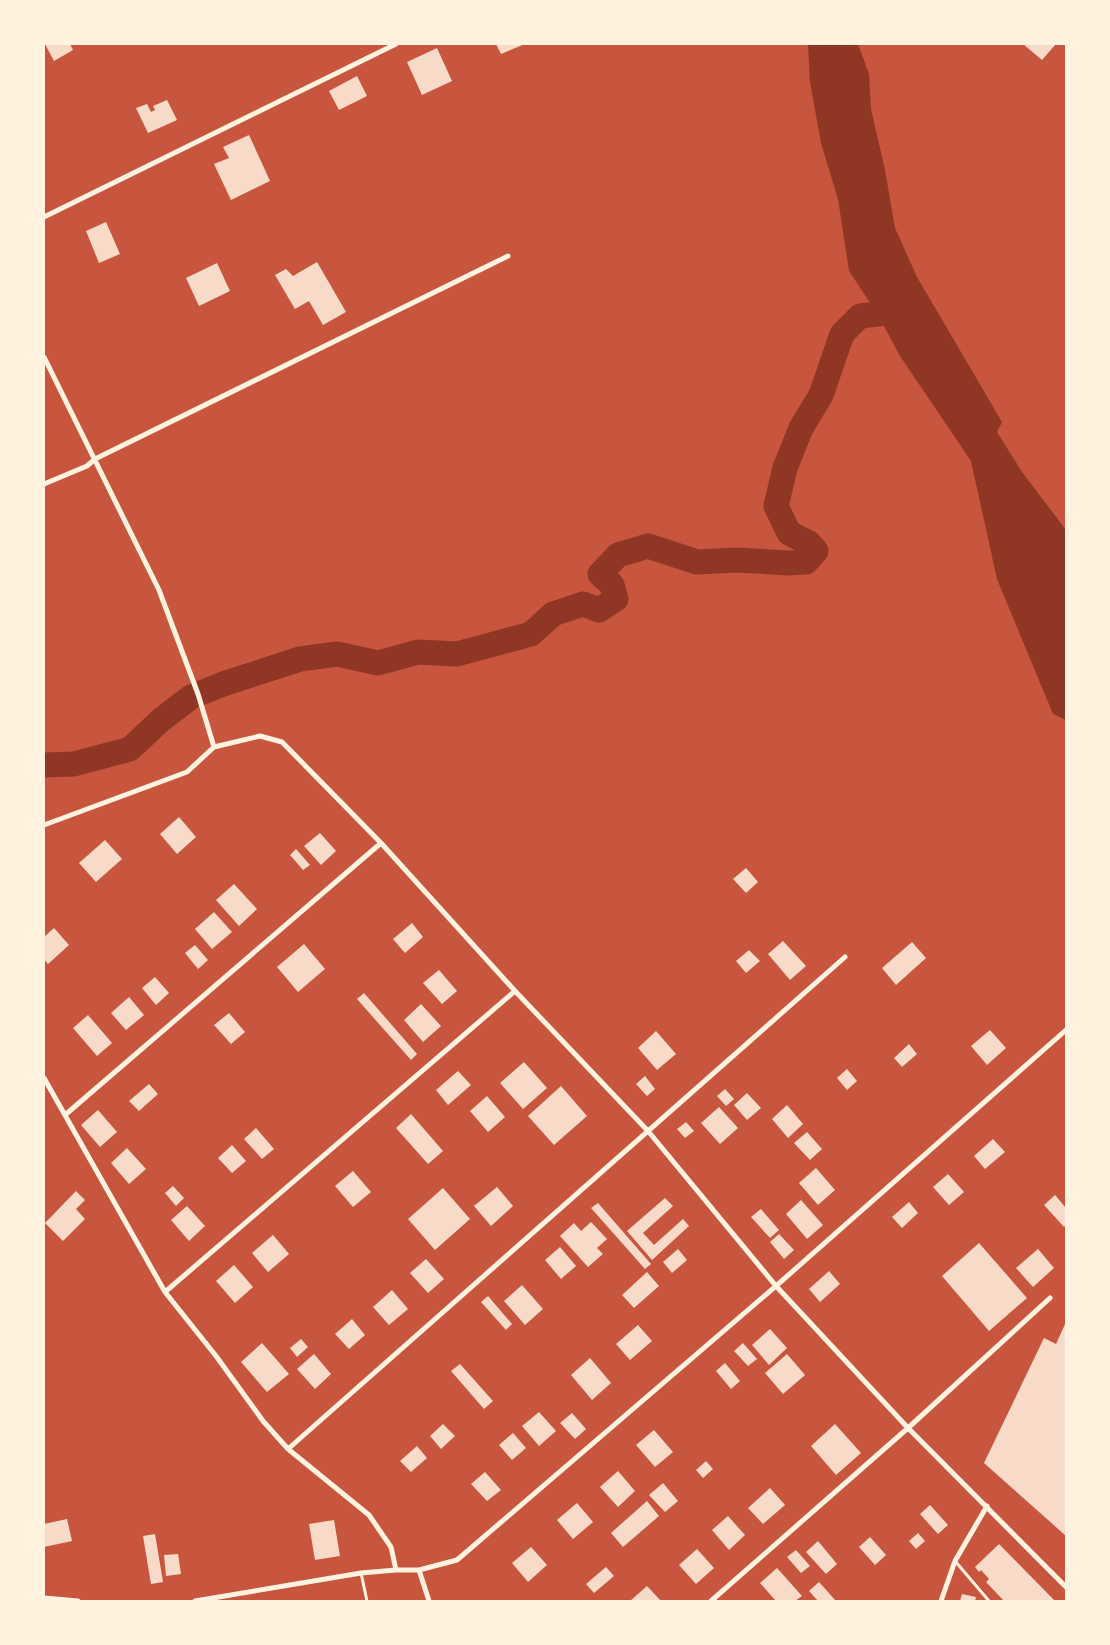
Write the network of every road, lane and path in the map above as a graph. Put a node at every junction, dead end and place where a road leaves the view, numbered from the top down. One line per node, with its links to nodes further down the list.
1 (396, 44): 2 (street)
2 (44, 217)
3 (508, 256): 5 (street)
4 (44, 357): 5 (street)
5 (95, 459): 6 (street); 7 (street)
6 (44, 484)
7 (214, 747): 8 (street); 9 (street)
8 (44, 825)
9 (381, 843): 11 (street); 14 (street)
10 (844, 957): 15 (street)
11 (516, 991): 15 (street); 17 (street)
12 (1066, 1030): 16 (street)
13 (44, 1078): 14 (street)
14 (65, 1115): 17 (street)
15 (648, 1131): 16 (street); 20 (street)
16 (776, 1286): 19 (street); 24 (street)
17 (165, 1292): 20 (street)
18 (1050, 1298): 19 (street)
19 (908, 1428): 21 (street); 32 (street)
20 (288, 1449): 23 (street)
21 (987, 1506): 22 (street); 26 (street)
22 (955, 1561): 33 (street); 34 (lane)
23 (396, 1570): 24 (street); 25 (street)
24 (418, 1570): 31 (street)
25 (361, 1573): 29 (street); 30 (lane)
26 (1066, 1587)
27 (44, 1598): 28 (street)
28 (78, 1601)
29 (195, 1601)
30 (367, 1601)
31 (429, 1601)
32 (711, 1601)
33 (940, 1601)
34 (990, 1601)

